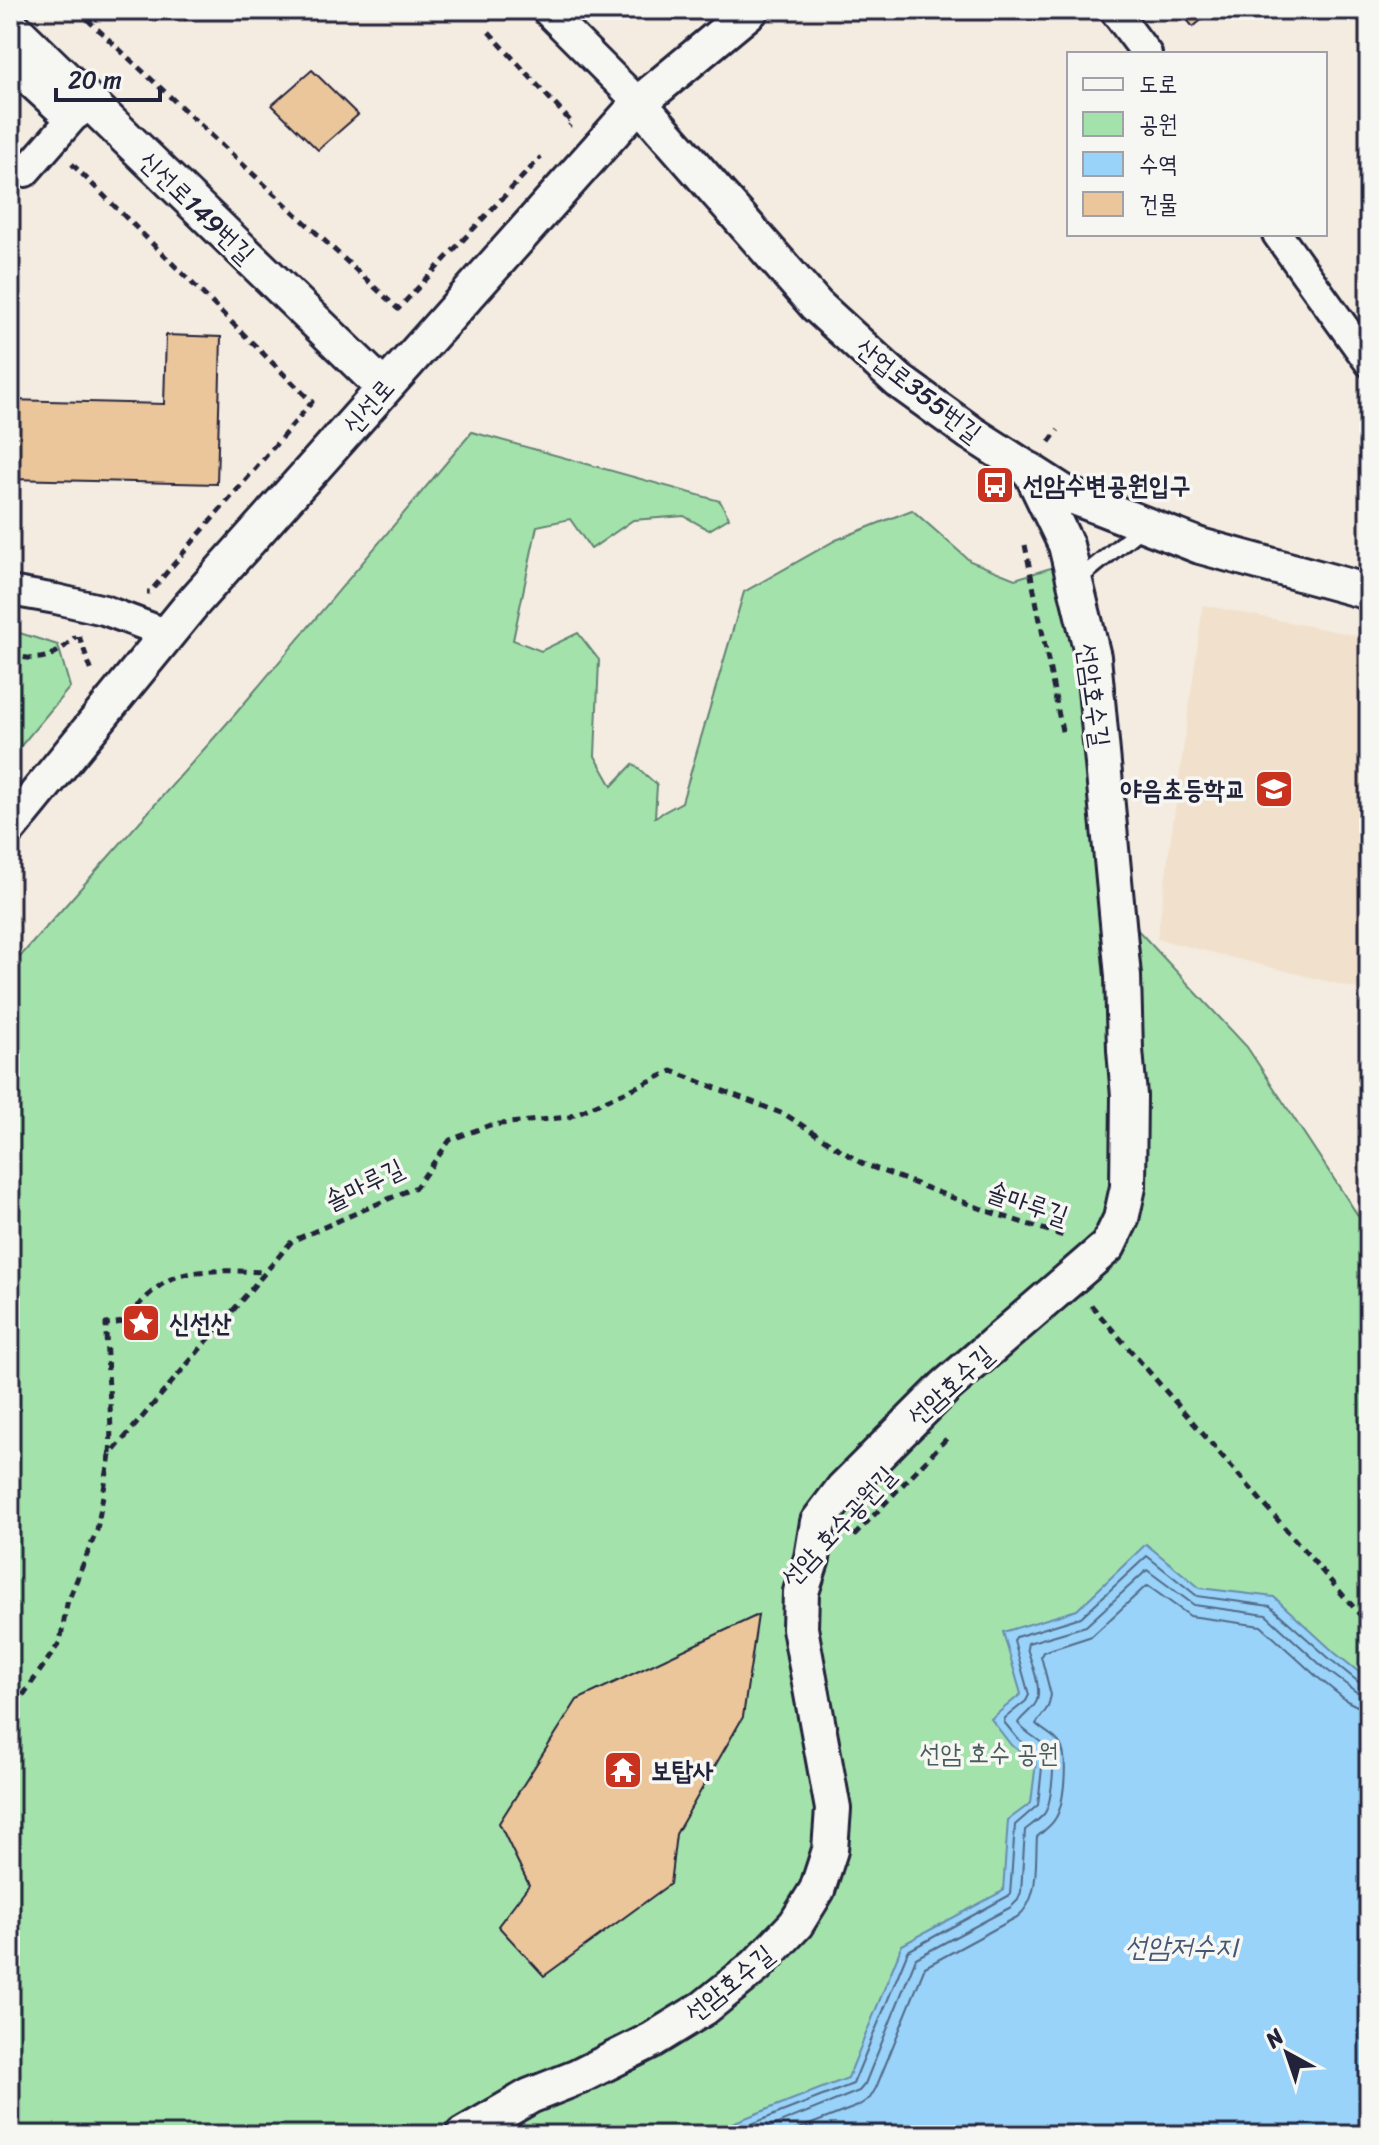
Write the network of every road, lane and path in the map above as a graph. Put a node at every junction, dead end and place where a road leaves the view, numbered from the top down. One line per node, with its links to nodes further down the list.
1 (77, 10): 13 (path)
2 (546, 10): 9 (street)
3 (751, 10): 9 (street, 신선로)
4 (1114, 10): 7 (street)
5 (10, 25): 10 (street, 신선로149번길)
6 (489, 32): 11 (path)
7 (1146, 52)
8 (10, 60): 10 (street)
9 (639, 103): 17 (street, 신선로); 18 (street, 산업로355번길)
10 (82, 111): 12 (street); 17 (street, 신선로149번길)
11 (561, 135)
12 (51, 143): 14 (street); 22 (path)
13 (550, 146)
14 (25, 172)
15 (1278, 236): 16 (street)
16 (1369, 362)
17 (377, 396): 26 (street, 신선로)
18 (1030, 470): 19 (street, 산업로355번길); 21 (street, 선암호수길)
19 (1146, 524): 21 (lane); 24 (street, 산업로355번길)
20 (1023, 534): 30 (path)
21 (1076, 581): 32 (street, 선암호수길)
22 (134, 589)
23 (10, 591): 25 (street)
24 (1369, 592)
25 (104, 610): 26 (street); 28 (path)
26 (168, 634): 31 (street, 신선로)
27 (10, 654): 28 (path)
28 (19, 657): 29 (path)
29 (10, 682)
30 (1065, 745)
31 (10, 827)
32 (1093, 1258): 33 (path, 솔마루길); 40 (street, 선암호수길)
33 (265, 1272): 36 (path, 솔마루길); 36 (path)
34 (1083, 1296): 38 (path)
35 (953, 1433): 37 (path, 선암 호수공원길)
36 (110, 1455): 39 (path)
37 (844, 1547)
38 (1369, 1625)
39 (10, 1720)
40 (463, 2135)

